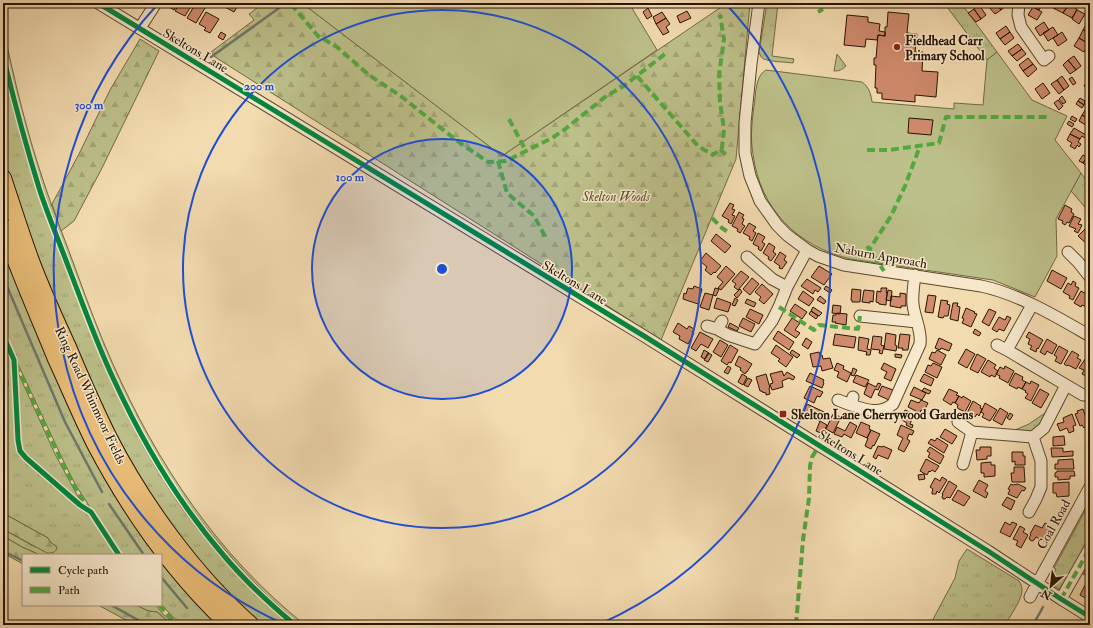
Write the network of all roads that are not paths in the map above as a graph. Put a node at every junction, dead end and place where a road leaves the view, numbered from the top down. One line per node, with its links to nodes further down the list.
1 (98, 3): 5 (street, Skeltons Lane)
2 (156, 3): 5 (street)
3 (759, 3): 9 (street, Naburn Approach)
4 (1019, 3): 6 (street)
5 (140, 28): 30 (street, Skeltons Lane)
6 (1049, 56)
7 (3, 178): 35 (highway, Ring Road Whinmoor Fields)
8 (3, 227): 34 (highway, Ring Road Whinmoor Fields)
9 (807, 250): 12 (street, Naburn Approach); 14 (street)
10 (1068, 252): 13 (street)
11 (747, 257): 14 (street)
12 (915, 275): 15 (street, Naburn Approach); 17 (street)
13 (1090, 277)
14 (787, 286): 18 (street)
15 (1032, 305): 19 (street, Naburn Approach); 20 (street)
16 (860, 316): 17 (street)
17 (916, 322): 22 (street)
18 (715, 325)
19 (1090, 336)
20 (1066, 385): 21 (street); 25 (street)
21 (1083, 395)
22 (838, 400)
23 (958, 422): 24 (street)
24 (972, 432): 25 (street); 26 (street)
25 (1033, 438): 28 (street)
26 (963, 464)
27 (1090, 487): 30 (street, Coal Road)
28 (1035, 508)
29 (1090, 548): 32 (street)
30 (1037, 584): 31 (street, Coal Road); 32 (street, Skeltons Lane)
31 (1030, 597)
32 (1061, 600): 33 (street, Skeltons Lane)
33 (1090, 617)
34 (230, 625)
35 (251, 625)

